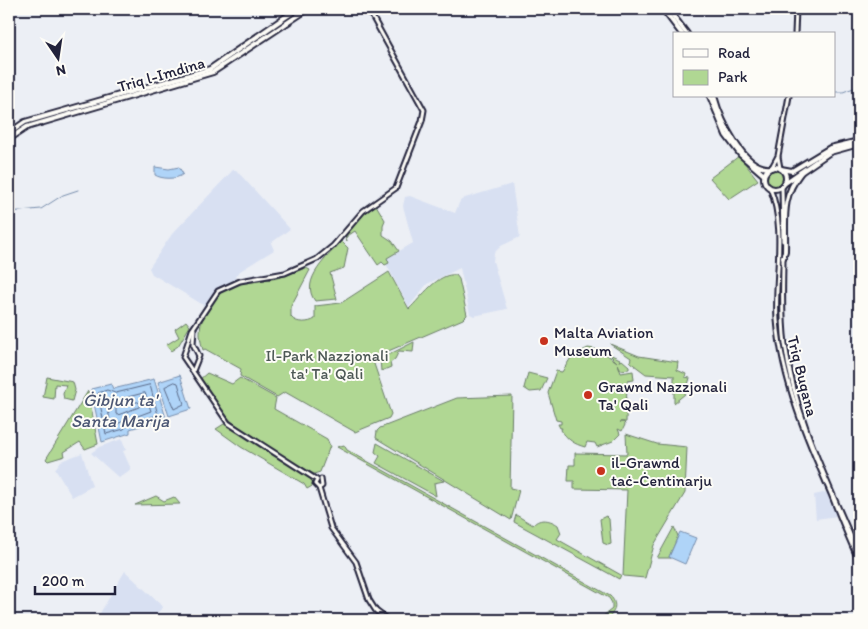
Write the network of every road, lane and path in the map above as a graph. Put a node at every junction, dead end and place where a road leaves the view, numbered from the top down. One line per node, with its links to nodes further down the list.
1 (297, 9): 13 (highway, Triq l-Imdina)
2 (308, 9): 14 (highway, Triq l-Imdina)
3 (368, 9): 25 (main road)
4 (663, 9): 7 (highway)
5 (668, 9): 8 (highway)
6 (796, 9): 9 (main road)
7 (680, 32)
8 (685, 32)
9 (795, 32)
10 (713, 98): 17 (highway)
11 (713, 98): 20 (highway)
12 (789, 98): 16 (main road)
13 (9, 133)
14 (9, 139)
15 (859, 142): 18 (highway); 19 (highway)
16 (778, 156): 17 (main road); 18 (main road)
17 (772, 167): 18 (highway); 20 (highway)
18 (781, 168): 21 (highway)
19 (800, 172): 21 (highway); 23 (highway)
20 (764, 175): 22 (highway)
21 (783, 185): 22 (highway); 23 (main road, Triq Buqana)
22 (770, 188): 26 (main road, Triq Buqana)
23 (782, 258): 24 (main road, Triq Buqana)
24 (782, 318): 26 (main road); 34 (main road, Triq Buqana)
25 (196, 324): 27 (main road); 28 (main road)
26 (780, 343): 35 (main road, Triq Buqana)
27 (184, 351): 28 (main road); 29 (main road)
28 (197, 351): 30 (main road)
29 (186, 362): 30 (main road); 31 (main road)
30 (194, 363): 31 (main road)
31 (193, 374): 33 (main road)
32 (321, 479): 33 (main road)
33 (319, 488): 36 (main road)
34 (859, 555)
35 (859, 561)
36 (388, 620)

